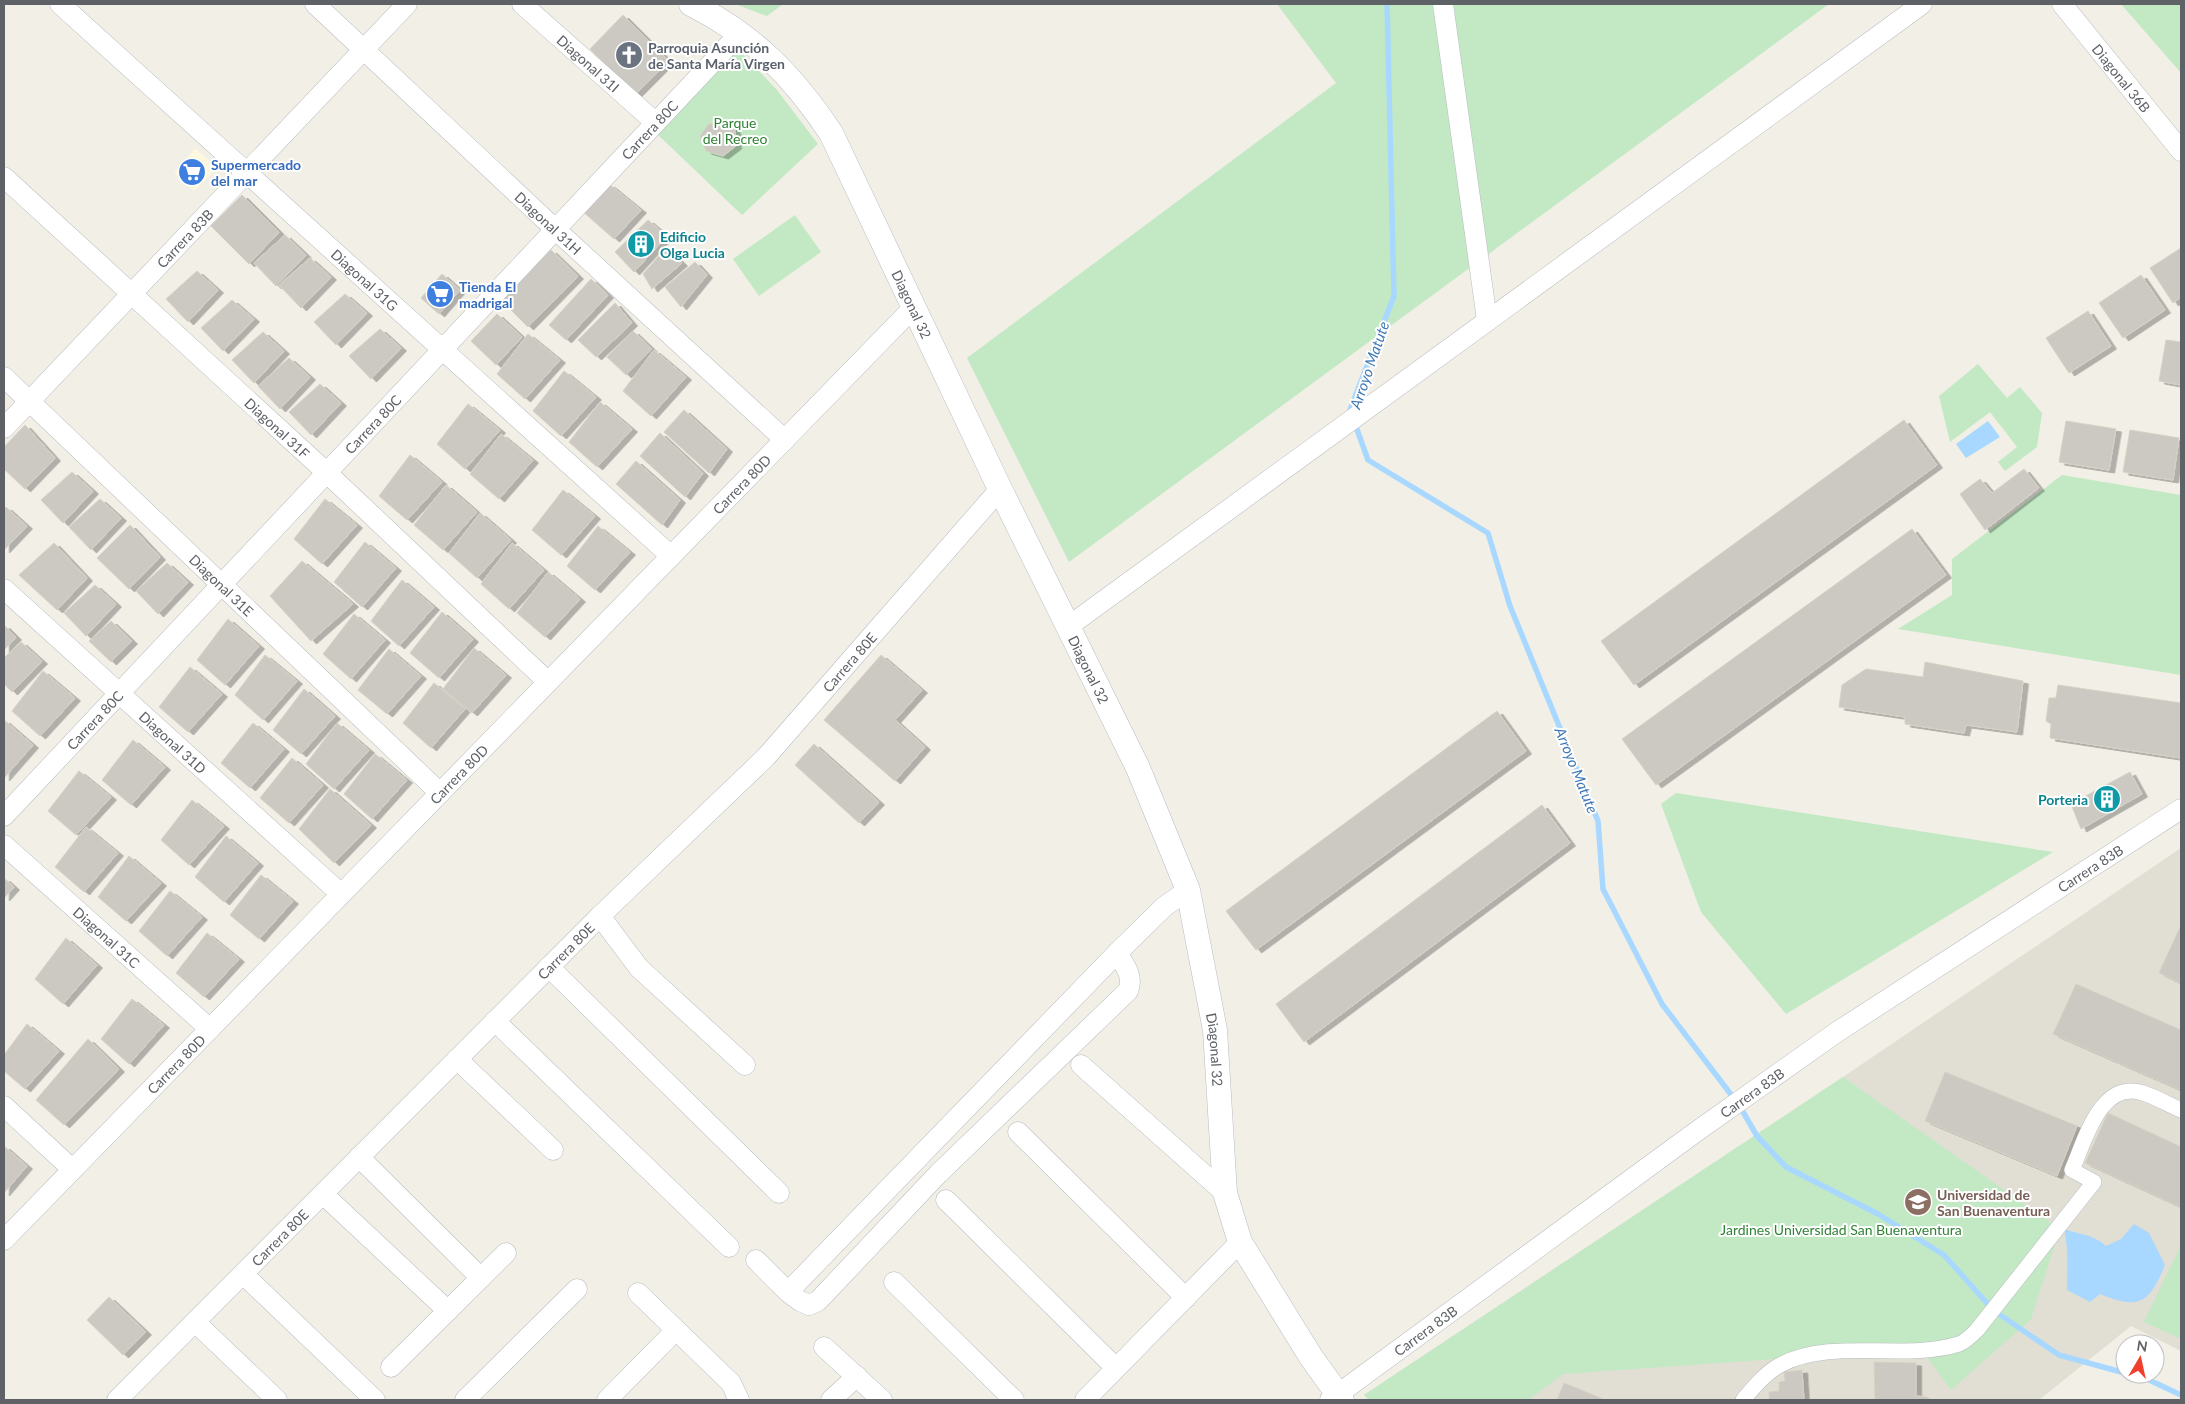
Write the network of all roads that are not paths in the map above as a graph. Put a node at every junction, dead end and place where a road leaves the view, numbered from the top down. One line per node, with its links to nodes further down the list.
1 (60, 4): 13 (street, Diagonal 31G)
2 (315, 4): 10 (street, Diagonal 31H)
3 (407, 4): 10 (street, Carrera 83B)
4 (522, 4): 11 (street, Diagonal 31I)
5 (691, 4): 9 (street, Diagonal 32)
6 (1443, 4): 18 (street)
7 (1922, 4): 18 (street)
8 (2062, 4): 12 (street, Diagonal 36B)
9 (740, 33): 11 (street, Carrera 80C); 17 (street, Diagonal 32)
10 (364, 49): 13 (street, Carrera 83B); 15 (street, Diagonal 31H)
11 (655, 122): 15 (street, Carrera 80C)
12 (2181, 151)
13 (247, 172): 16 (street, Carrera 83B); 19 (street, Diagonal 31G)
14 (4, 177): 16 (street, Diagonal 31F)
15 (555, 229): 19 (street, Carrera 80C); 23 (street, Diagonal 31H)
16 (130, 295): 21 (street, Carrera 83B); 24 (street, Diagonal 31F)
17 (913, 308): 23 (street, Carrera 80D); 25 (street, Diagonal 32)
18 (1487, 320): 29 (street)
19 (442, 349): 24 (street, Carrera 80C); 26 (street, Diagonal 31G)
20 (4, 377): 21 (street, Diagonal 31E)
21 (29, 401): 22 (street, Carrera 83B); 27 (street, Diagonal 31E)
22 (4, 428)
23 (785, 440): 26 (street, Carrera 80D)
24 (326, 472): 27 (street, Carrera 80C); 30 (street, Diagonal 31F)
25 (1000, 489): 29 (street, Diagonal 32); 38 (street, Carrera 80E)
26 (670, 556): 30 (street, Carrera 80D)
27 (220, 585): 31 (street, Carrera 80C); 32 (street, Diagonal 31E)
28 (4, 588): 31 (street, Diagonal 31D)
29 (1069, 626): 36 (street, Diagonal 32)
30 (548, 682): 32 (street, Carrera 80D)
31 (119, 694): 34 (street, Carrera 80C); 37 (street, Diagonal 31D)
32 (440, 793): 37 (street, Carrera 80D)
33 (2181, 809): 75 (street, Carrera 83B)
34 (4, 816)
35 (4, 845): 42 (street, Diagonal 31C)
36 (1188, 890): 39 (street); 53 (street, Diagonal 32)
37 (341, 894): 42 (street, Carrera 80D)
38 (600, 916): 40 (street, Carrera 80E); 44 (street)
39 (1117, 953): 65 (street); 65 (street)
40 (549, 967): 41 (street, Carrera 80E); 52 (street)
41 (495, 1022): 43 (street, Carrera 80E); 58 (street)
42 (210, 1029): 51 (street, Carrera 80D)
43 (458, 1059): 49 (street); 50 (street, Carrera 80E)
44 (745, 1065)
45 (1080, 1065): 53 (street)
46 (4, 1106): 51 (street)
47 (2181, 1110): 86 (street)
48 (1018, 1132): 67 (street)
49 (553, 1150)
50 (360, 1157): 54 (street, Carrera 80E); 62 (street)
51 (72, 1170): 56 (street, Carrera 80D)
52 (778, 1193)
53 (1225, 1193): 57 (street, Diagonal 32)
54 (323, 1194): 61 (street, Carrera 80E); 68 (street)
55 (946, 1200): 73 (street)
56 (4, 1240)
57 (1240, 1242): 67 (street); 75 (street, Diagonal 32)
58 (729, 1247)
59 (506, 1253): 62 (street)
60 (756, 1260): 65 (street)
61 (243, 1274): 69 (street, Carrera 80E); 78 (street)
62 (481, 1278): 68 (street)
63 (894, 1282): 84 (street)
64 (577, 1289): 79 (street)
65 (788, 1292)
66 (638, 1293): 70 (street)
67 (1186, 1298): 73 (street)
68 (448, 1311): 72 (street)
69 (195, 1322): 76 (street, Carrera 80E); 77 (street)
70 (676, 1330): 80 (street); 81 (street)
71 (824, 1347): 74 (street)
72 (391, 1367)
73 (1116, 1368): 85 (street)
74 (857, 1376): 82 (street); 83 (street)
75 (1336, 1398)
76 (117, 1400)
77 (277, 1400)
78 (375, 1400)
79 (465, 1400)
80 (607, 1400)
81 (739, 1400)
82 (831, 1400)
83 (882, 1400)
84 (1014, 1400)
85 (1084, 1400)
86 (1743, 1400)

